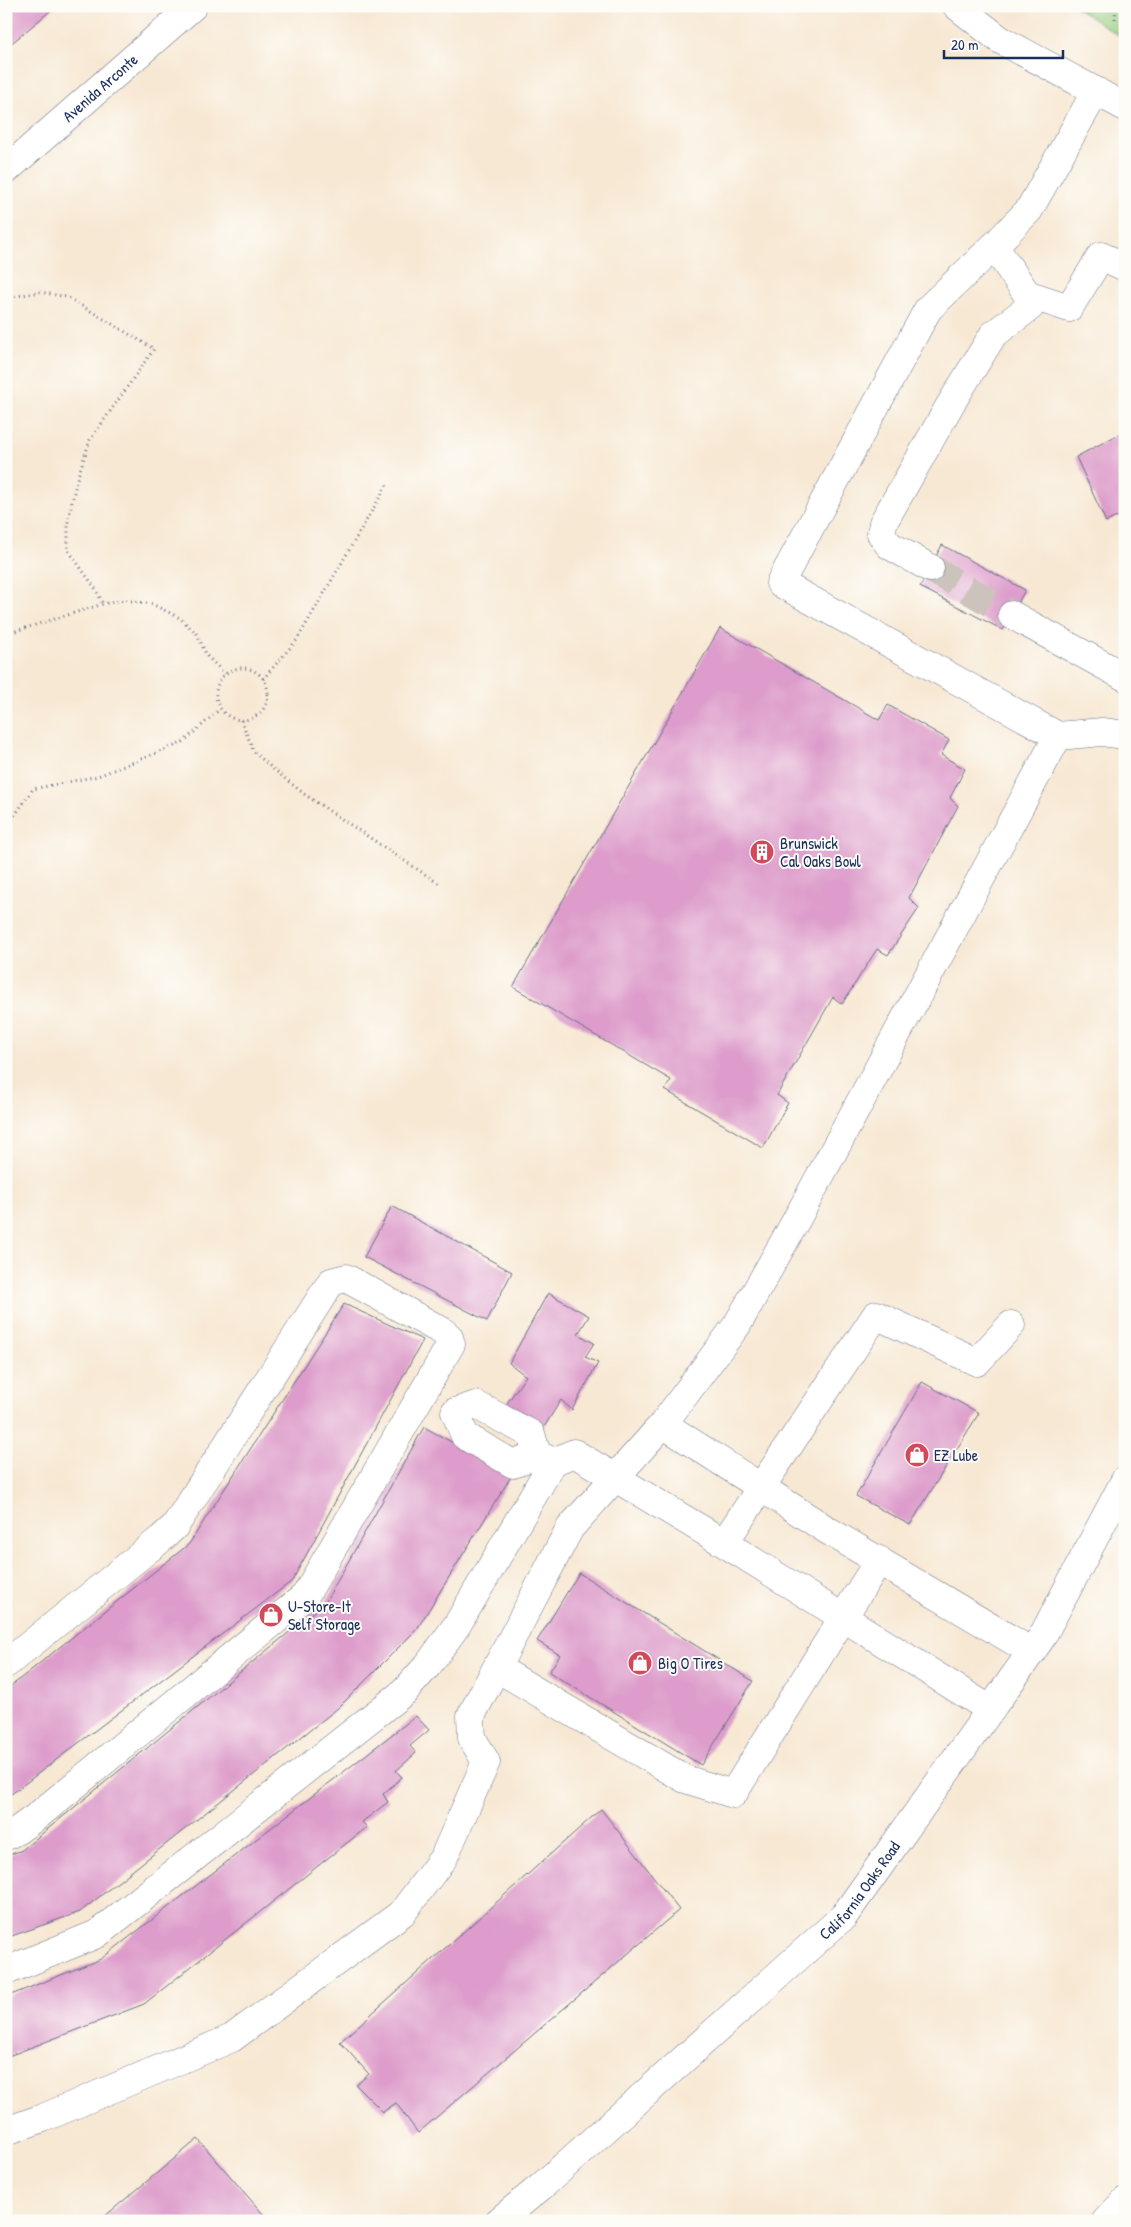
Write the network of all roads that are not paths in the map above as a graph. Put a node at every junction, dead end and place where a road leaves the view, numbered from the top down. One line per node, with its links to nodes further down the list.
1 (957, 6): 3 (main road)
2 (185, 9): 5 (main road, Avenida Arconte)
3 (1096, 92): 4 (main road); 6 (main road)
4 (1125, 107)
5 (6, 170)
6 (994, 246): 8 (main road); 13 (main road)
7 (1125, 267): 8 (main road)
8 (1027, 294): 9 (main road)
9 (930, 568)
10 (1012, 615): 11 (main road)
11 (1125, 677)
12 (1125, 735): 13 (main road)
13 (1058, 736): 16 (main road)
14 (1011, 1325): 20 (main road)
15 (422, 1395): 17 (main road); 25 (main road); 28 (main road)
16 (663, 1424): 18 (main road); 20 (main road)
17 (545, 1458): 18 (main road); 29 (main road)
18 (616, 1477): 21 (main road); 26 (main road)
19 (1125, 1480): 24 (main road, California Oaks Road)
20 (762, 1488): 21 (main road); 22 (main road)
21 (724, 1543): 23 (main road)
22 (879, 1560): 23 (main road); 24 (main road)
23 (844, 1617): 26 (main road); 27 (main road)
24 (1032, 1652): 27 (main road, California Oaks Road)
25 (6, 1664)
26 (496, 1668): 30 (main road)
27 (991, 1710): 32 (main road, California Oaks Road)
28 (6, 1836)
29 (6, 1971)
30 (6, 2131)
31 (1125, 2201): 33 (main road)
32 (499, 2221)
33 (1106, 2221)

